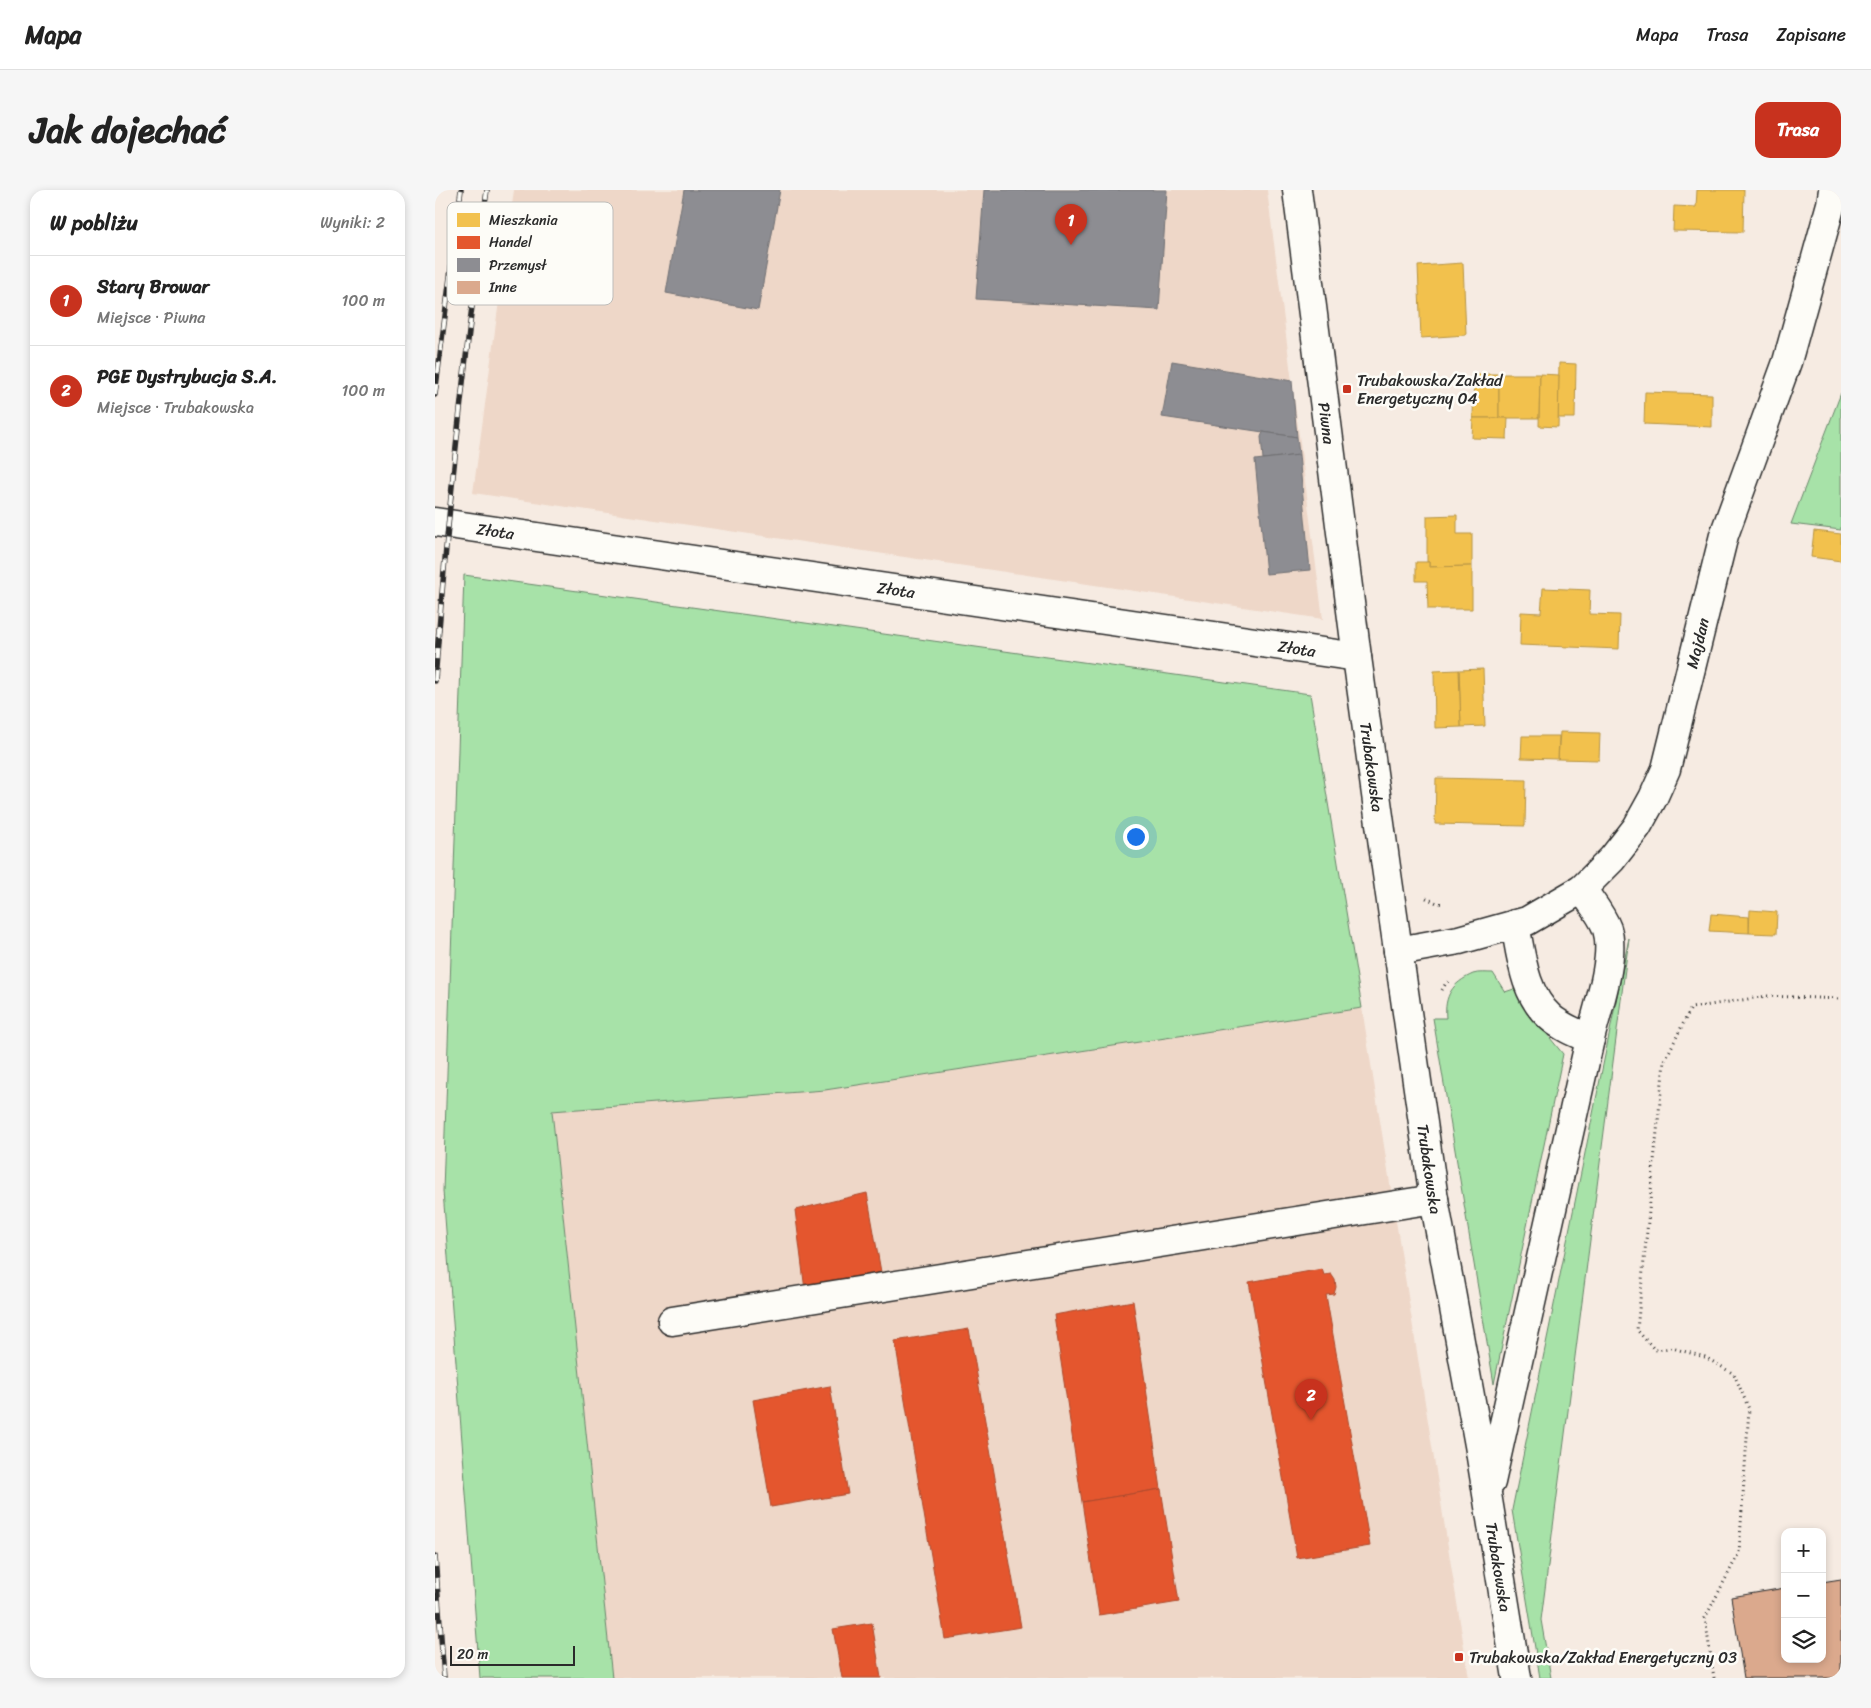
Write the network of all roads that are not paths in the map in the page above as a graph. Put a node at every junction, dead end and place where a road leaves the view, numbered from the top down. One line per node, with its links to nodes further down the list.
1 (1297, 190): 4 (street, Piwna)
2 (1833, 190): 5 (street, Majdan)
3 (435, 522): 4 (street, Złota)
4 (1357, 657): 7 (street, Trubakowska)
5 (1583, 889): 6 (street, Majdan); 8 (street)
6 (1515, 924): 7 (street, Majdan); 8 (street)
7 (1398, 951): 9 (street, Trubakowska)
8 (1590, 1040): 11 (street)
9 (1434, 1199): 10 (street); 11 (street, Trubakowska)
10 (672, 1321)
11 (1488, 1501): 12 (street, Trubakowska)
12 (1517, 1678)

